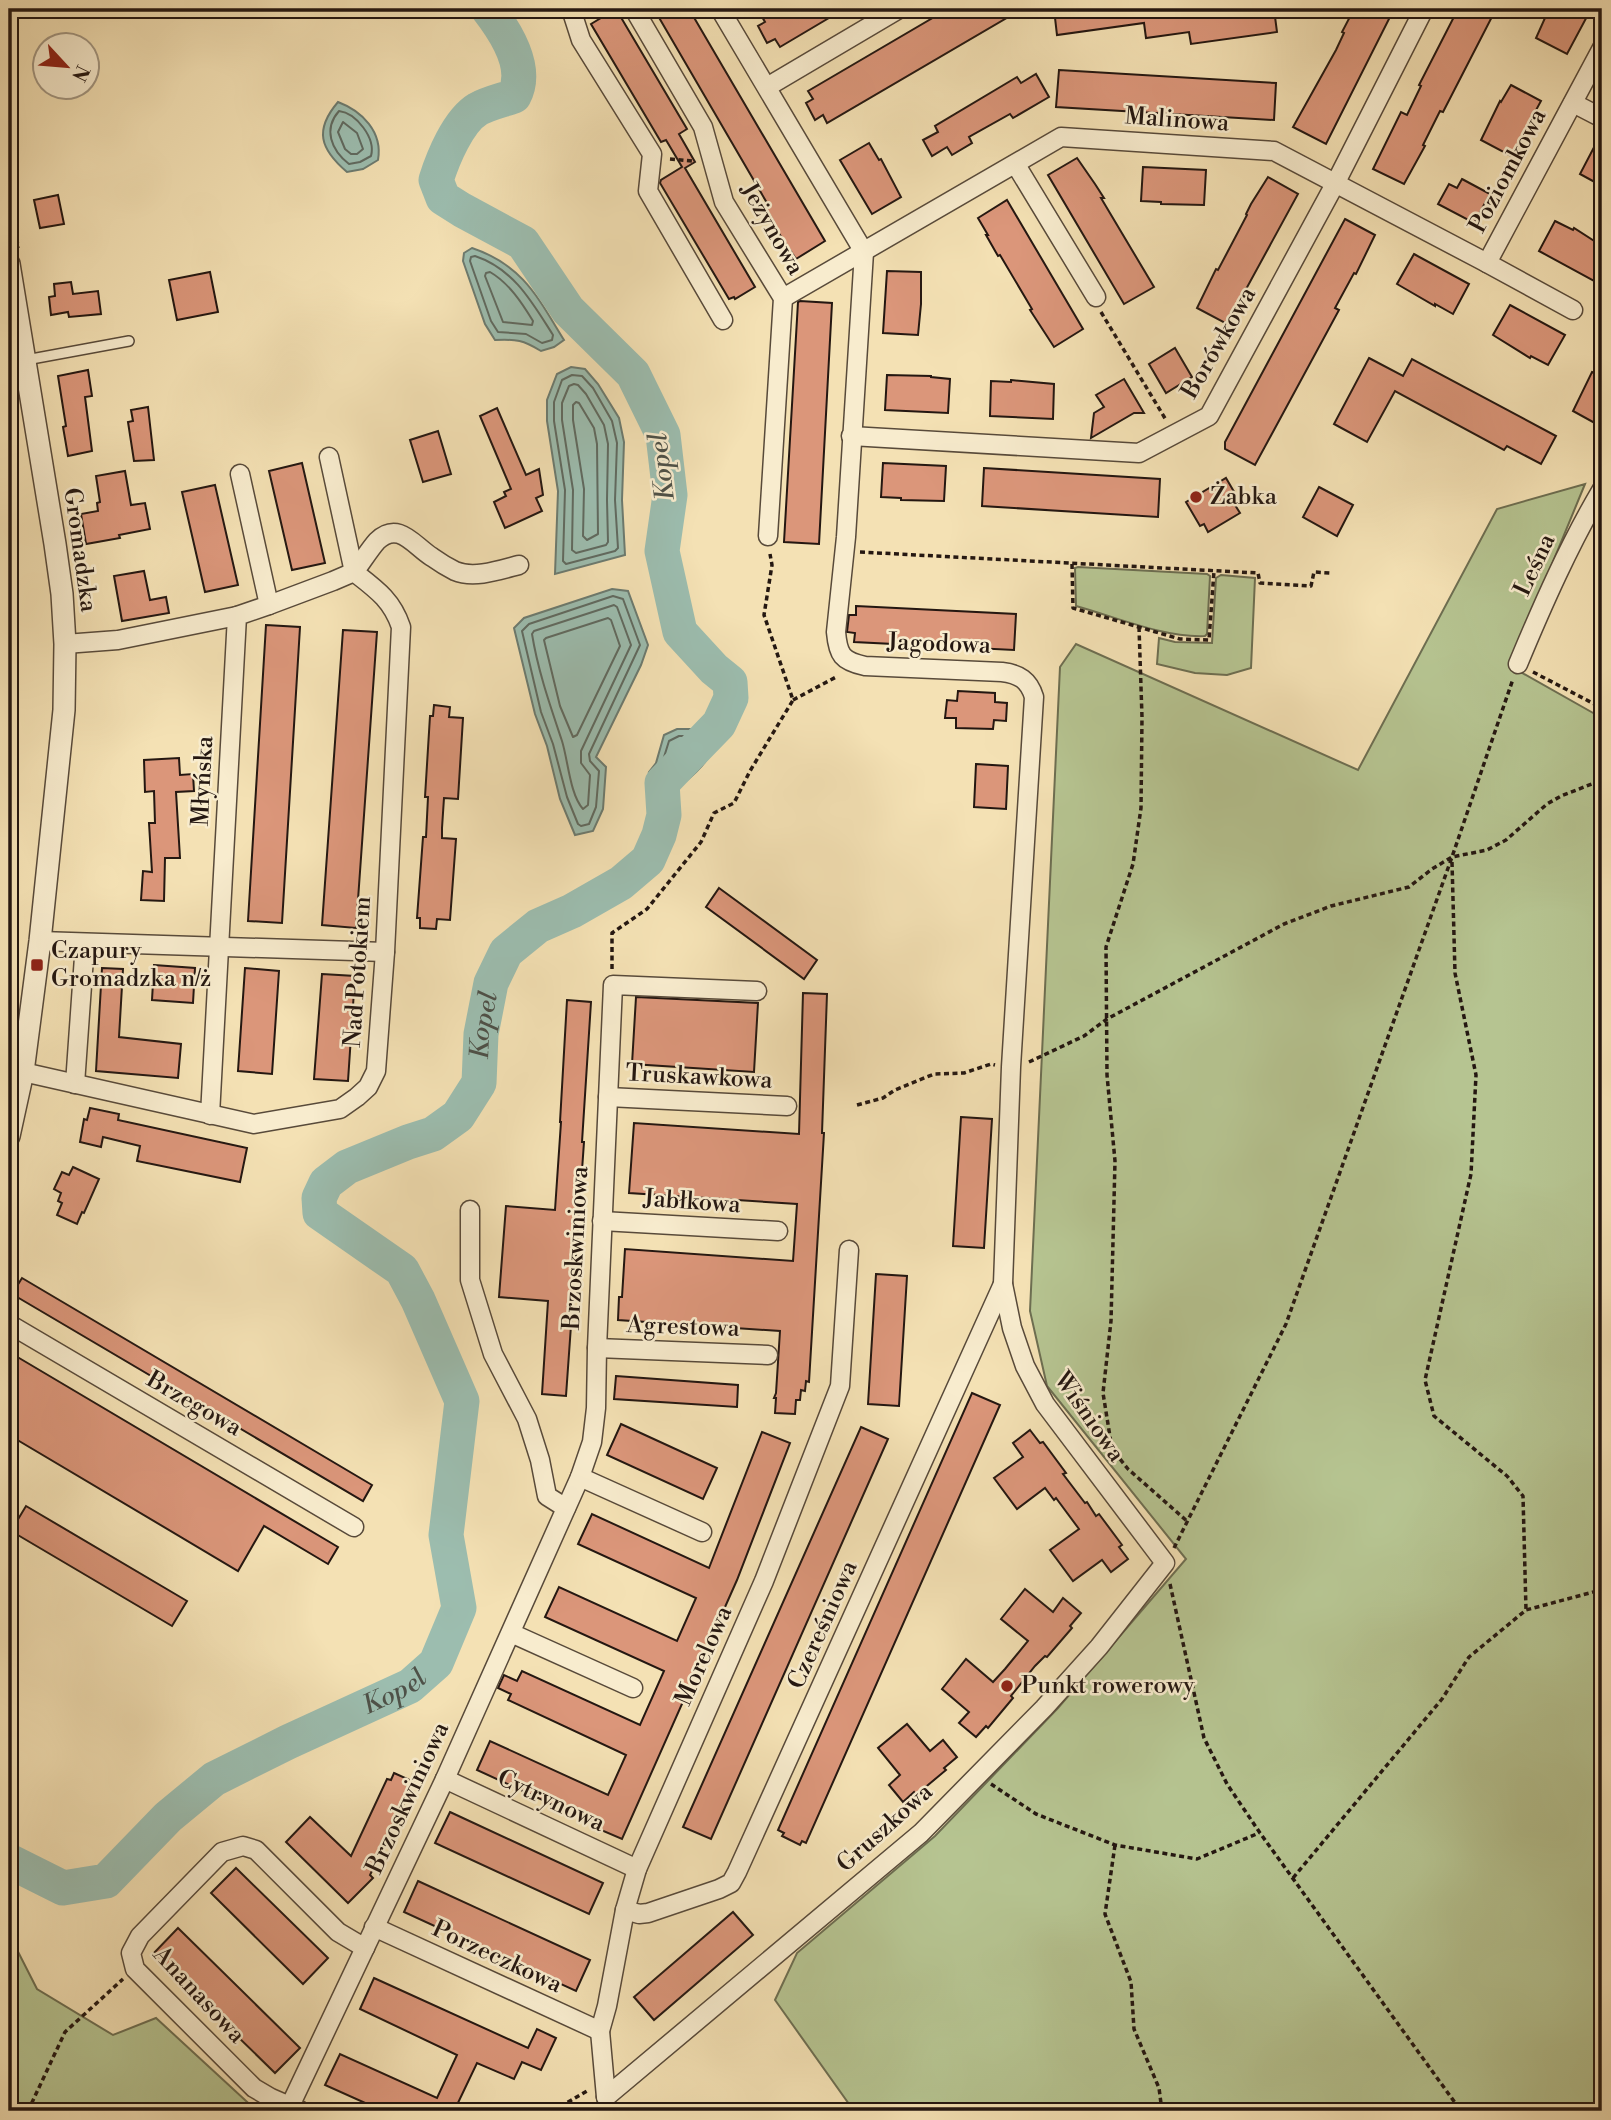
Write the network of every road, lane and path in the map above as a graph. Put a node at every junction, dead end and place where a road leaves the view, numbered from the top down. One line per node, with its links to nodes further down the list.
1 (17, 9): 16 (path)
2 (571, 9): 11 (street)
3 (634, 9): 12 (street, Jeżynowa)
4 (720, 9): 8 (street)
5 (899, 9): 8 (street)
6 (1424, 9): 14 (street, Borówkowa)
7 (1602, 48): 9 (street, Poziomkowa)
8 (767, 87): 15 (street)
9 (1573, 103): 10 (street, Poziomkowa); 17 (street, Poziomkowa)
10 (1602, 118)
11 (651, 158): 12 (path); 21 (street)
12 (713, 163): 19 (street, Jeżynowa)
13 (1016, 164): 14 (street, Malinowa); 15 (street, Malinowa); 18 (street)
14 (1335, 184): 17 (street, Poziomkowa); 24 (street, Borówkowa)
15 (864, 252): 19 (street, Malinowa); 25 (street, Jagodowa)
16 (14, 259): 23 (street, Gromadzka)
17 (1487, 263): 20 (street, Poziomkowa)
18 (1096, 297): 24 (path)
19 (783, 298): 29 (street, Jeżynowa)
20 (1573, 310)
21 (723, 320)
22 (129, 341): 23 (lane)
23 (25, 361): 39 (street, Gromadzka)
24 (1175, 435): 25 (street, Borówkowa)
25 (851, 436): 30 (street, Jagodowa)
26 (329, 457): 34 (street)
27 (240, 474): 36 (street)
28 (1602, 489): 41 (street, Leśna)
29 (768, 536): 42 (path)
30 (844, 551): 31 (path); 40 (street, Jagodowa)
31 (1072, 564): 33 (path); 38 (path)
32 (519, 565): 34 (street)
33 (1214, 571): 35 (path); 38 (path)
34 (354, 572): 36 (street); 49 (street, Nad Potokiem)
35 (1330, 573)
36 (269, 605): 37 (street)
37 (237, 616): 39 (street); 48 (street, Młyńska)
38 (1139, 627): 52 (path)
39 (65, 644): 46 (street, Gromadzka)
40 (852, 663): 42 (path); 53 (street, Jagodowa)
41 (1518, 664): 43 (path); 45 (path)
42 (793, 700): 50 (path)
43 (1602, 708)
44 (1602, 780): 45 (path)
45 (1452, 857): 52 (path); 71 (path); 76 (path)
46 (40, 940): 47 (street); 54 (street, Gromadzka)
47 (85, 943): 48 (street); 55 (street)
48 (219, 945): 49 (street); 59 (street, Młyńska)
49 (385, 952): 59 (street, Nad Potokiem)
50 (613, 985): 51 (street); 56 (street, Brzoskwiniowa)
51 (757, 991)
52 (1107, 1019): 53 (path); 71 (path)
53 (1011, 1067): 57 (path); 65 (street, Jagodowa)
54 (23, 1072): 55 (street, Nad Potokiem); 60 (street, Gromadzka)
55 (75, 1084): 59 (street, Nad Potokiem)
56 (608, 1097): 58 (street, Truskawkowa); 62 (street, Brzoskwiniowa)
57 (857, 1105)
58 (787, 1107)
59 (210, 1115)
60 (9, 1136)
61 (470, 1210): 70 (street)
62 (602, 1220): 63 (street, Jabłkowa); 67 (street, Brzoskwiniowa)
63 (778, 1231)
64 (849, 1250): 83 (street, Morelowa)
65 (1003, 1284): 74 (street, Wiśniowa); 85 (street, Czereśniowa)
66 (9, 1324): 72 (street, Brzegowa)
67 (597, 1348): 68 (street, Agrestowa); 69 (street, Brzoskwiniowa)
68 (768, 1355)
69 (580, 1477): 70 (street, Brzoskwiniowa); 73 (street)
70 (566, 1508): 77 (street, Brzoskwiniowa)
71 (1188, 1522): 74 (path)
72 (354, 1527)
73 (702, 1532)
74 (1165, 1563): 79 (street, Gruszkowa); 81 (path)
75 (1602, 1586): 76 (path)
76 (1527, 1610): 84 (path)
77 (511, 1633): 78 (street); 80 (street, Brzoskwiniowa)
78 (633, 1688)
79 (978, 1775): 82 (path); 90 (street, Gruszkowa)
80 (445, 1779): 83 (street, Cytrynowa); 86 (street, Brzoskwiniowa)
81 (1260, 1833): 82 (path); 84 (path)
82 (1115, 1845): 94 (path)
83 (637, 1869): 85 (street, Morelowa)
84 (1293, 1878): 95 (path)
85 (625, 1910): 89 (street, Morelowa)
86 (374, 1927): 87 (street, Brzoskwiniowa); 89 (street, Porzeczkowa)
87 (365, 1948): 88 (street, Ananasowa); 91 (street, Brzoskwiniowa)
88 (135, 1969): 91 (street, Ananasowa); 92 (path)
89 (600, 2031): 90 (street, Morelowa)
90 (605, 2089): 93 (path)
91 (296, 2109)
92 (28, 2111)
93 (553, 2111)
94 (1162, 2111)
95 (1461, 2111)

